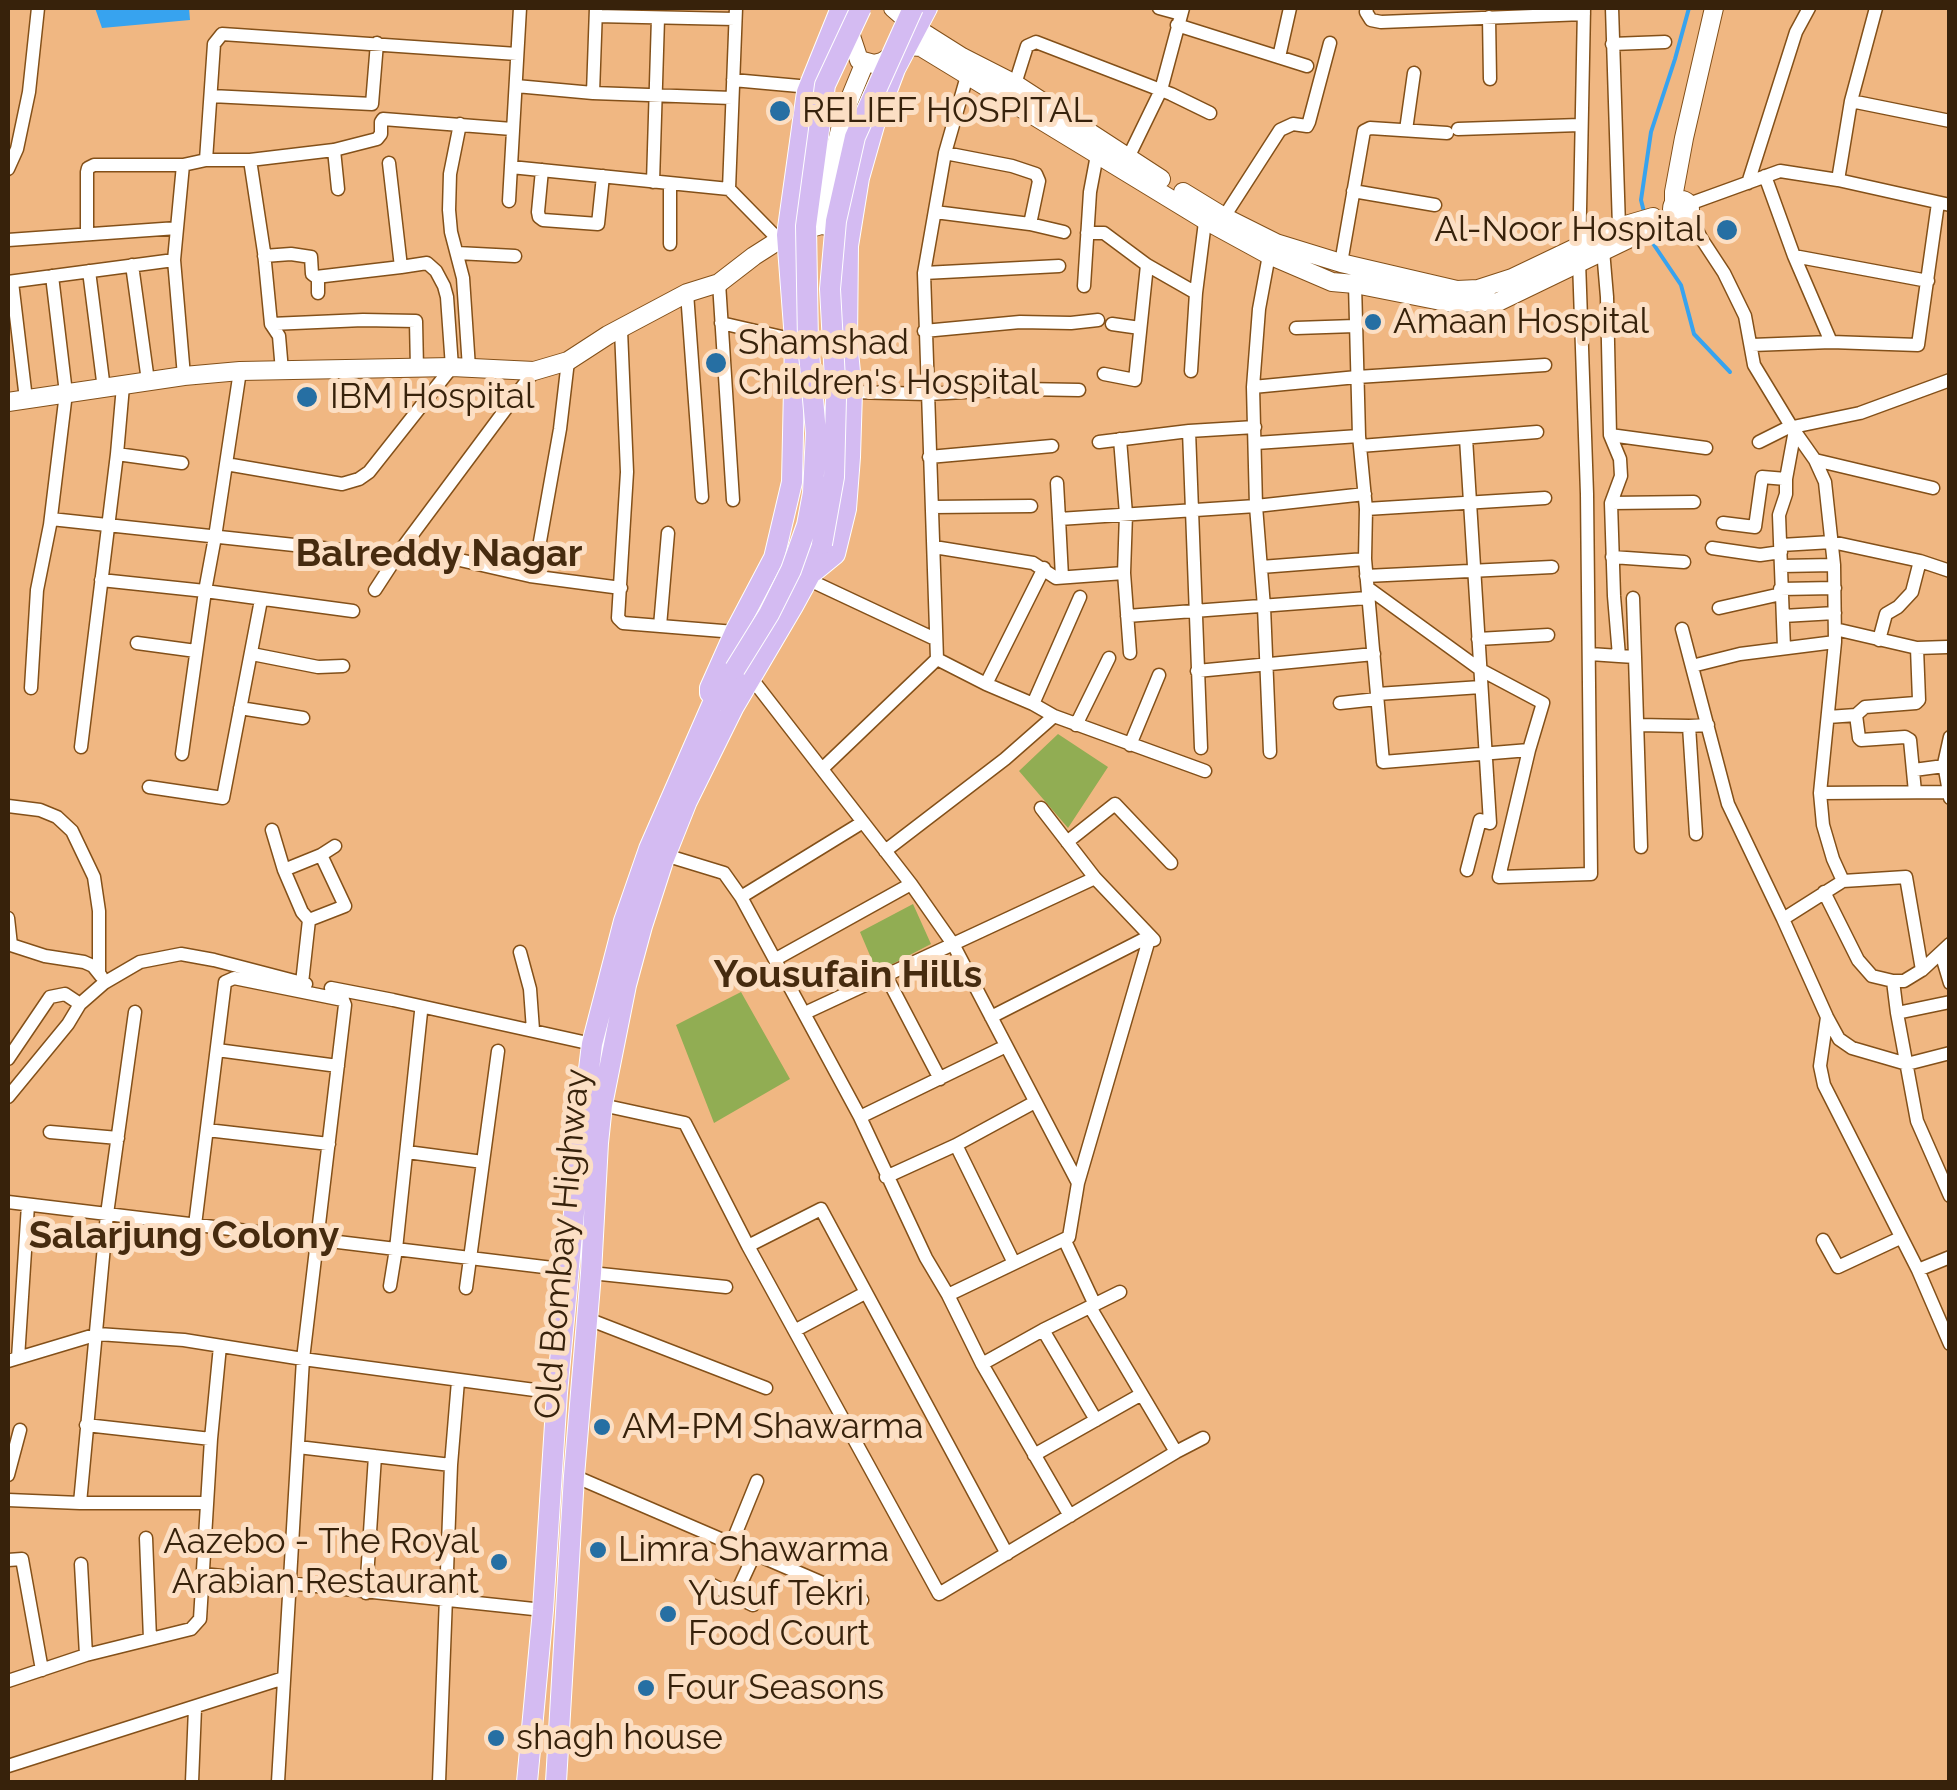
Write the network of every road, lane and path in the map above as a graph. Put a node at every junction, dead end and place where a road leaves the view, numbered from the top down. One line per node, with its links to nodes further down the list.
1 (38, 8): 57 (street)
2 (520, 8): 25 (street)
3 (841, 8): 27 (street); 36 (main road)
4 (860, 8): 246 (main road, bridge)
5 (893, 8): 20 (street)
6 (927, 8): 20 (main road)
7 (1159, 8): 17 (street)
8 (1290, 8): 26 (street)
9 (1367, 8): 19 (street)
10 (1612, 8): 24 (street)
11 (1714, 8): 71 (street)
12 (1809, 8): 64 (street)
13 (1876, 8): 41 (street)
14 (1584, 11): 19 (street); 45 (street)
15 (596, 12): 18 (street); 37 (street)
16 (736, 13): 18 (street); 32 (street)
17 (1180, 15): 26 (street); 35 (street)
18 (658, 18): 38 (street)
19 (1488, 18): 31 (street)
20 (912, 27): 27 (street); 30 (street); 33 (street); 79 (main road); 199 (main road, bridge)
21 (1665, 42): 24 (street)
22 (377, 43): 25 (street); 39 (street); 39 (street)
23 (1330, 44): 73 (street)
24 (1612, 44): 77 (street)
25 (517, 54): 34 (street)
26 (1278, 57): 28 (street)
27 (865, 62): 74 (street)
28 (1306, 66)
29 (1414, 73): 47 (street)
30 (967, 76): 49 (street); 50 (street)
31 (1490, 78)
32 (733, 80): 36 (street); 40 (street)
33 (1015, 84): 35 (street); 54 (street)
34 (516, 86): 37 (street); 46 (street)
35 (1161, 90): 42 (street); 54 (street)
36 (808, 92): 83 (main road)
37 (593, 93): 38 (street)
38 (655, 95): 40 (street); 62 (street)
39 (211, 96): 51 (street)
40 (732, 98): 66 (street)
41 (1852, 101): 43 (street); 61 (street)
42 (1210, 113)
43 (1950, 121)
44 (460, 124): 46 (street); 48 (street); 88 (street)
45 (1580, 126): 47 (street); 89 (street)
46 (512, 129): 56 (street)
47 (1406, 130): 67 (street)
48 (334, 150): 52 (street); 65 (street)
49 (945, 153): 72 (street); 75 (street)
50 (1097, 155): 54 (street); 82 (street)
51 (206, 160): 52 (street); 55 (street)
52 (250, 160): 90 (street)
53 (388, 163): 98 (street)
54 (1125, 164): 73 (street)
55 (183, 165): 78 (street); 81 (street)
56 (511, 167): 58 (street); 68 (street)
57 (8, 170)
58 (542, 170): 59 (street); 59 (street)
59 (603, 176): 62 (street)
60 (1765, 176): 61 (street); 64 (street); 92 (street)
61 (1838, 180): 69 (street)
62 (653, 182): 63 (street)
63 (670, 183): 66 (street); 85 (street)
64 (1748, 183): 71 (street)
65 (338, 189)
66 (729, 190): 83 (street)
67 (1353, 191): 70 (street); 94 (street)
68 (509, 200)
69 (1944, 204): 103 (street)
70 (1436, 205)
71 (1680, 209): 76 (street); 120 (street)
72 (935, 212): 75 (street); 100 (street)
73 (1212, 215): 86 (street); 108 (street)
74 (820, 224): 79 (street); 83 (street)
75 (1030, 224): 80 (street)
76 (1647, 224): 77 (street); 87 (street)
77 (1619, 227): 89 (street)
78 (177, 228): 81 (street); 93 (street)
79 (851, 229): 137 (main road)
80 (1064, 232)
81 (86, 234): 84 (street)
82 (1087, 234): 95 (street); 107 (street)
83 (784, 238): 105 (street); 118 (main road)
84 (8, 240)
85 (670, 244)
86 (1273, 249): 94 (street); 106 (street); 135 (street)
87 (1603, 250): 89 (street); 145 (street)
88 (457, 253): 91 (street); 123 (street)
89 (1579, 254): 94 (street); 106 (street); 209 (street)
90 (264, 256): 102 (street); 112 (street)
91 (516, 256)
92 (1794, 256): 103 (street); 119 (street)
93 (174, 260): 96 (street); 130 (street)
94 (1341, 264)
95 (1147, 265): 108 (street); 114 (street)
96 (132, 266): 99 (street); 133 (street)
97 (1059, 266): 100 (street)
98 (401, 267): 102 (street); 123 (street)
99 (90, 271): 101 (street); 134 (street)
100 (924, 273): 117 (street)
101 (52, 276): 104 (street); 138 (street)
102 (318, 277): 109 (street)
103 (1928, 281): 119 (street)
104 (10, 282): 140 (street)
105 (720, 283): 110 (street); 111 (street)
106 (1355, 284): 113 (street)
107 (1084, 286)
108 (1196, 292): 128 (street)
109 (318, 293)
110 (688, 294): 116 (street); 163 (street)
111 (721, 323): 118 (street); 165 (street)
112 (270, 324): 124 (street); 126 (street)
113 (1355, 326): 115 (street); 131 (street)
114 (1140, 328): 117 (street); 129 (street)
115 (1296, 328)
116 (622, 330): 121 (street); 203 (street)
117 (924, 331): 139 (street)
118 (794, 340): 222 (main road)
119 (1831, 342): 120 (street)
120 (1752, 345): 142 (street)
121 (568, 361): 127 (street); 198 (street)
122 (1545, 365): 131 (street)
123 (460, 368): 124 (street); 127 (street); 158 (street)
124 (418, 369): 126 (street)
125 (240, 371): 126 (street); 130 (street); 158 (street)
126 (282, 371)
127 (534, 371): 185 (street)
128 (1191, 371)
129 (1104, 374)
130 (184, 376): 133 (street)
131 (1357, 376): 135 (street); 148 (street)
132 (1950, 380): 142 (street)
133 (148, 381): 134 (street)
134 (114, 387): 138 (street); 154 (street)
135 (1254, 387): 141 (street)
136 (1079, 390): 139 (street)
137 (852, 392): 139 (street); 199 (main road)
138 (66, 393): 140 (street); 175 (street)
139 (927, 394): 155 (street)
140 (17, 400)
141 (1255, 428): 143 (street); 151 (street)
142 (1793, 428): 150 (street); 156 (street); 159 (street)
143 (1189, 431): 147 (street); 172 (street)
144 (1537, 432): 146 (street)
145 (1610, 434): 153 (street); 167 (street)
146 (1466, 438): 148 (street); 168 (street)
147 (1120, 439): 149 (street); 174 (street)
148 (1359, 441): 151 (street); 162 (street)
149 (1100, 442)
150 (1760, 442)
151 (1256, 444): 170 (street)
152 (1052, 446): 155 (street)
153 (1706, 448)
154 (117, 454): 157 (street); 178 (street)
155 (930, 458): 171 (street)
156 (1816, 460): 161 (street); 182 (street)
157 (182, 463)
158 (226, 464): 181 (street)
159 (1786, 479): 179 (street); 186 (street)
160 (1057, 484): 176 (street)
161 (1934, 488)
162 (1365, 494): 170 (street); 173 (street)
163 (702, 497)
164 (1544, 498): 168 (street)
165 (732, 500)
166 (1694, 502): 167 (street)
167 (1611, 503): 187 (street)
168 (1470, 504): 173 (street); 195 (street)
169 (1030, 506): 171 (street)
170 (1256, 506): 172 (street); 192 (street)
171 (932, 507): 183 (street)
172 (1192, 509): 174 (street); 215 (street)
173 (1366, 510): 188 (street)
174 (1126, 514): 176 (street); 197 (street)
175 (50, 519): 178 (street); 250 (street)
176 (1059, 519): 200 (street)
177 (1724, 523): 179 (street)
178 (107, 525): 181 (street); 201 (street)
179 (1741, 526): 186 (street)
180 (668, 534): 220 (street)
181 (216, 538): 185 (street); 206 (street)
182 (1832, 542): 186 (street); 189 (street); 191 (street)
183 (934, 547): 194 (street); 225 (street)
184 (1712, 548): 186 (street)
185 (400, 551): 198 (street); 205 (street)
186 (1781, 552): 191 (street); 207 (street)
187 (1612, 557): 190 (street); 210 (street)
188 (1365, 559): 192 (street); 202 (street)
189 (1920, 561): 196 (street); 227 (street)
190 (1684, 562)
191 (1834, 565): 204 (street)
192 (1262, 567): 213 (street)
193 (1552, 567): 195 (street)
194 (1044, 568): 200 (street); 248 (street)
195 (1474, 570): 202 (street); 226 (street)
196 (1950, 570)
197 (1124, 573): 200 (street); 218 (street)
198 (534, 575): 203 (street)
199 (809, 576): 225 (street); 246 (main road, Old Bombay Highway)
200 (1062, 577)
201 (101, 580): 206 (street); 266 (street)
202 (1367, 587): 213 (street); 235 (street); 244 (street)
203 (621, 588): 220 (street)
204 (1835, 588): 207 (street); 217 (street)
205 (375, 590)
206 (204, 591): 212 (street); 232 (street)
207 (1781, 592): 214 (street); 219 (street)
208 (1080, 596): 253 (street)
209 (1588, 596): 210 (street); 236 (street)
210 (1614, 596): 237 (street)
211 (1633, 598): 239 (street)
212 (261, 600): 216 (street); 234 (street)
213 (1264, 607): 215 (street); 242 (street)
214 (1718, 608)
215 (1194, 610): 218 (street); 245 (street)
216 (353, 611)
217 (1835, 613): 219 (street); 224 (street)
218 (1127, 616): 233 (street)
219 (1783, 616): 230 (street)
220 (660, 626): 222 (street)
221 (1682, 629): 243 (street)
222 (736, 632): 254 (main road)
223 (1548, 635): 226 (street)
224 (1835, 636): 227 (street); 230 (street); 259 (street)
225 (935, 639): 240 (street)
226 (1478, 639): 244 (street)
227 (1879, 640): 231 (street)
228 (137, 643): 232 (street)
229 (1947, 647): 231 (street)
230 (1784, 648): 243 (street)
231 (1918, 648): 256 (street)
232 (196, 651): 270 (street)
233 (1130, 653)
234 (252, 654): 241 (street); 255 (street)
235 (1374, 654): 242 (street); 251 (street)
236 (1590, 654): 237 (street); 268 (street)
237 (1619, 656): 239 (street)
238 (1109, 658): 262 (street)
239 (1635, 658): 260 (street)
240 (936, 659): 248 (street); 273 (street)
241 (343, 666)
242 (1266, 666): 245 (street); 269 (street)
243 (1692, 666): 261 (street)
244 (1480, 670): 249 (street); 268 (street)
245 (1197, 672): 267 (street)
246 (743, 674): 254 (main road); 273 (street); 290 (main road, Old Bombay Highway)
247 (1159, 675): 265 (street)
248 (986, 684): 253 (street)
249 (1481, 687): 251 (street); 271 (street)
250 (31, 688)
251 (1377, 697): 252 (street); 271 (street)
252 (1340, 703)
253 (1033, 704): 257 (street)
254 (712, 705): 322 (main road, Old Bombay Highway)
255 (240, 708): 258 (street); 276 (street)
256 (1856, 715): 259 (street); 274 (street)
257 (1054, 716): 262 (street); 288 (street)
258 (303, 718)
259 (1828, 718): 278 (street)
260 (1638, 725): 263 (street); 287 (street)
261 (1708, 725): 263 (street); 299 (street)
262 (1076, 726): 265 (street)
263 (1690, 726): 284 (street)
264 (1950, 737): 272 (street)
265 (1130, 745): 275 (street)
266 (82, 746)
267 (1201, 748)
268 (1529, 750): 271 (street)
269 (1270, 752)
270 (182, 754)
271 (1486, 754): 293 (street)
272 (1944, 766): 274 (street); 279 (street)
273 (822, 768): 282 (street)
274 (1914, 770): 277 (street)
275 (1205, 771)
276 (149, 786)
277 (1916, 792): 278 (street); 279 (street)
278 (1820, 793): 296 (street)
279 (1949, 795)
280 (8, 806): 309 (street)
281 (1040, 808): 285 (street)
282 (863, 822): 288 (street); 297 (street)
283 (272, 830): 292 (street)
284 (1696, 834)
285 (1067, 842): 291 (street); 294 (street)
286 (335, 846): 289 (street)
287 (1641, 848)
288 (885, 851): 295 (street)
289 (321, 855): 292 (street); 300 (street)
290 (666, 855): 297 (street); 333 (main road, Old Bombay Highway)
291 (1171, 862)
292 (284, 870): 300 (street)
293 (1467, 870)
294 (1095, 878): 301 (street); 303 (street)
295 (911, 884): 303 (street); 306 (street)
296 (1834, 887): 299 (street); 307 (street); 310 (street)
297 (741, 897): 306 (street)
298 (8, 918): 302 (street)
299 (1784, 919): 320 (street)
300 (308, 920): 311 (street)
301 (1152, 938): 319 (street); 343 (street)
302 (9, 944): 309 (street)
303 (952, 944): 308 (street); 319 (street)
304 (1945, 948): 307 (street); 312 (street)
305 (520, 952): 321 (street)
306 (776, 959): 317 (street)
307 (1921, 964): 310 (street)
308 (885, 974): 317 (street); 330 (street)
309 (101, 977): 311 (street); 314 (street)
310 (1893, 981): 318 (street)
311 (302, 983): 321 (street)
312 (1950, 983)
313 (1950, 1002): 318 (street)
314 (80, 1004): 327 (street); 331 (street)
315 (135, 1012): 337 (street)
316 (420, 1012): 340 (street)
317 (805, 1013): 334 (street)
318 (1897, 1013): 328 (street)
319 (991, 1017): 323 (street)
320 (1827, 1018): 328 (street); 349 (street)
321 (533, 1030): 322 (street)
322 (592, 1044): 358 (main road, Old Bombay Highway)
323 (1006, 1046): 330 (street); 332 (street)
324 (217, 1050): 329 (street); 329 (street); 335 (street)
325 (498, 1051): 341 (street)
326 (1950, 1053): 328 (street)
327 (8, 1059)
328 (1906, 1064): 344 (street)
329 (338, 1066): 338 (street)
330 (940, 1079): 334 (street)
331 (8, 1097)
332 (1034, 1102): 339 (street); 343 (street)
333 (602, 1105): 353 (street); 360 (main road, Old Bombay Highway)
334 (860, 1117): 342 (street)
335 (206, 1130): 338 (street); 348 (street)
336 (50, 1132): 337 (street)
337 (118, 1138): 347 (street)
338 (328, 1144): 350 (street)
339 (956, 1145): 342 (street); 357 (street)
340 (406, 1152): 341 (street); 354 (street)
341 (482, 1162): 356 (street)
342 (886, 1176): 366 (street)
343 (1078, 1183): 352 (street)
344 (1950, 1196)
345 (8, 1202): 346 (street)
346 (28, 1205): 347 (street); 375 (street)
347 (107, 1214): 348 (street); 371 (street)
348 (194, 1225): 350 (street)
349 (1900, 1238): 351 (street); 359 (street)
350 (317, 1240): 354 (street); 374 (street)
351 (1823, 1240)
352 (1065, 1241): 357 (street); 367 (street)
353 (748, 1246): 365 (street); 369 (street)
354 (396, 1249): 356 (street); 361 (street)
355 (1950, 1257): 359 (street)
356 (470, 1258): 358 (street); 363 (street)
357 (1014, 1263): 366 (street)
358 (569, 1270): 379 (main road, Old Bombay Highway)
359 (1918, 1270): 372 (street)
360 (591, 1274): 362 (street); 368 (main road, Old Bombay Highway)
361 (390, 1286)
362 (726, 1287)
363 (466, 1288)
364 (1120, 1292): 367 (street)
365 (865, 1293): 369 (street); 401 (street)
366 (948, 1295): 376 (street)
367 (1092, 1306): 370 (street); 380 (street)
368 (588, 1319): 378 (street); 392 (main road, Old Bombay Highway)
369 (796, 1330): 401 (street)
370 (1043, 1330): 376 (street); 381 (street)
371 (98, 1334): 373 (street); 375 (street); 382 (street)
372 (1950, 1344)
373 (220, 1346): 374 (street); 385 (street)
374 (304, 1359): 377 (street); 386 (street)
375 (13, 1360)
376 (982, 1364): 388 (street)
377 (458, 1381): 379 (street); 390 (street)
378 (766, 1388)
379 (557, 1393): 412 (main road, Old Bombay Highway)
380 (1140, 1395): 381 (street); 387 (street)
381 (1096, 1420): 388 (street)
382 (86, 1425): 385 (street); 395 (street)
383 (20, 1430): 391 (street)
384 (1203, 1438): 387 (street)
385 (211, 1439): 396 (street)
386 (298, 1447): 389 (street); 405 (street)
387 (1176, 1452): 397 (street)
388 (1034, 1455): 397 (street)
389 (375, 1456): 390 (street); 407 (street)
390 (451, 1464): 410 (street)
391 (8, 1475)
392 (574, 1476): 399 (street); 424 (main road, Old Bombay Highway)
393 (756, 1481): 399 (street)
394 (8, 1500): 395 (street)
395 (80, 1503): 396 (street)
396 (207, 1503): 404 (street)
397 (1070, 1516): 401 (street)
398 (146, 1538): 413 (street)
399 (732, 1545): 400 (street)
400 (754, 1554): 408 (street); 409 (street)
401 (1007, 1554)
402 (8, 1560): 415 (street)
403 (81, 1564): 414 (street)
404 (203, 1574): 405 (street); 413 (street)
405 (290, 1583): 407 (street); 416 (street)
406 (712, 1585): 408 (street)
407 (366, 1593): 410 (street)
408 (735, 1596): 411 (street)
409 (862, 1600)
410 (446, 1601): 412 (street); 422 (street)
411 (754, 1605)
412 (543, 1610): 423 (main road, Old Bombay Highway)
413 (150, 1639): 414 (street)
414 (86, 1656): 415 (street)
415 (42, 1670): 417 (street)
416 (284, 1678): 418 (street); 421 (street)
417 (8, 1681)
418 (195, 1708): 419 (street); 420 (street)
419 (8, 1766)
420 (192, 1782)
421 (278, 1782)
422 (439, 1782)
423 (526, 1782)
424 (556, 1782)

